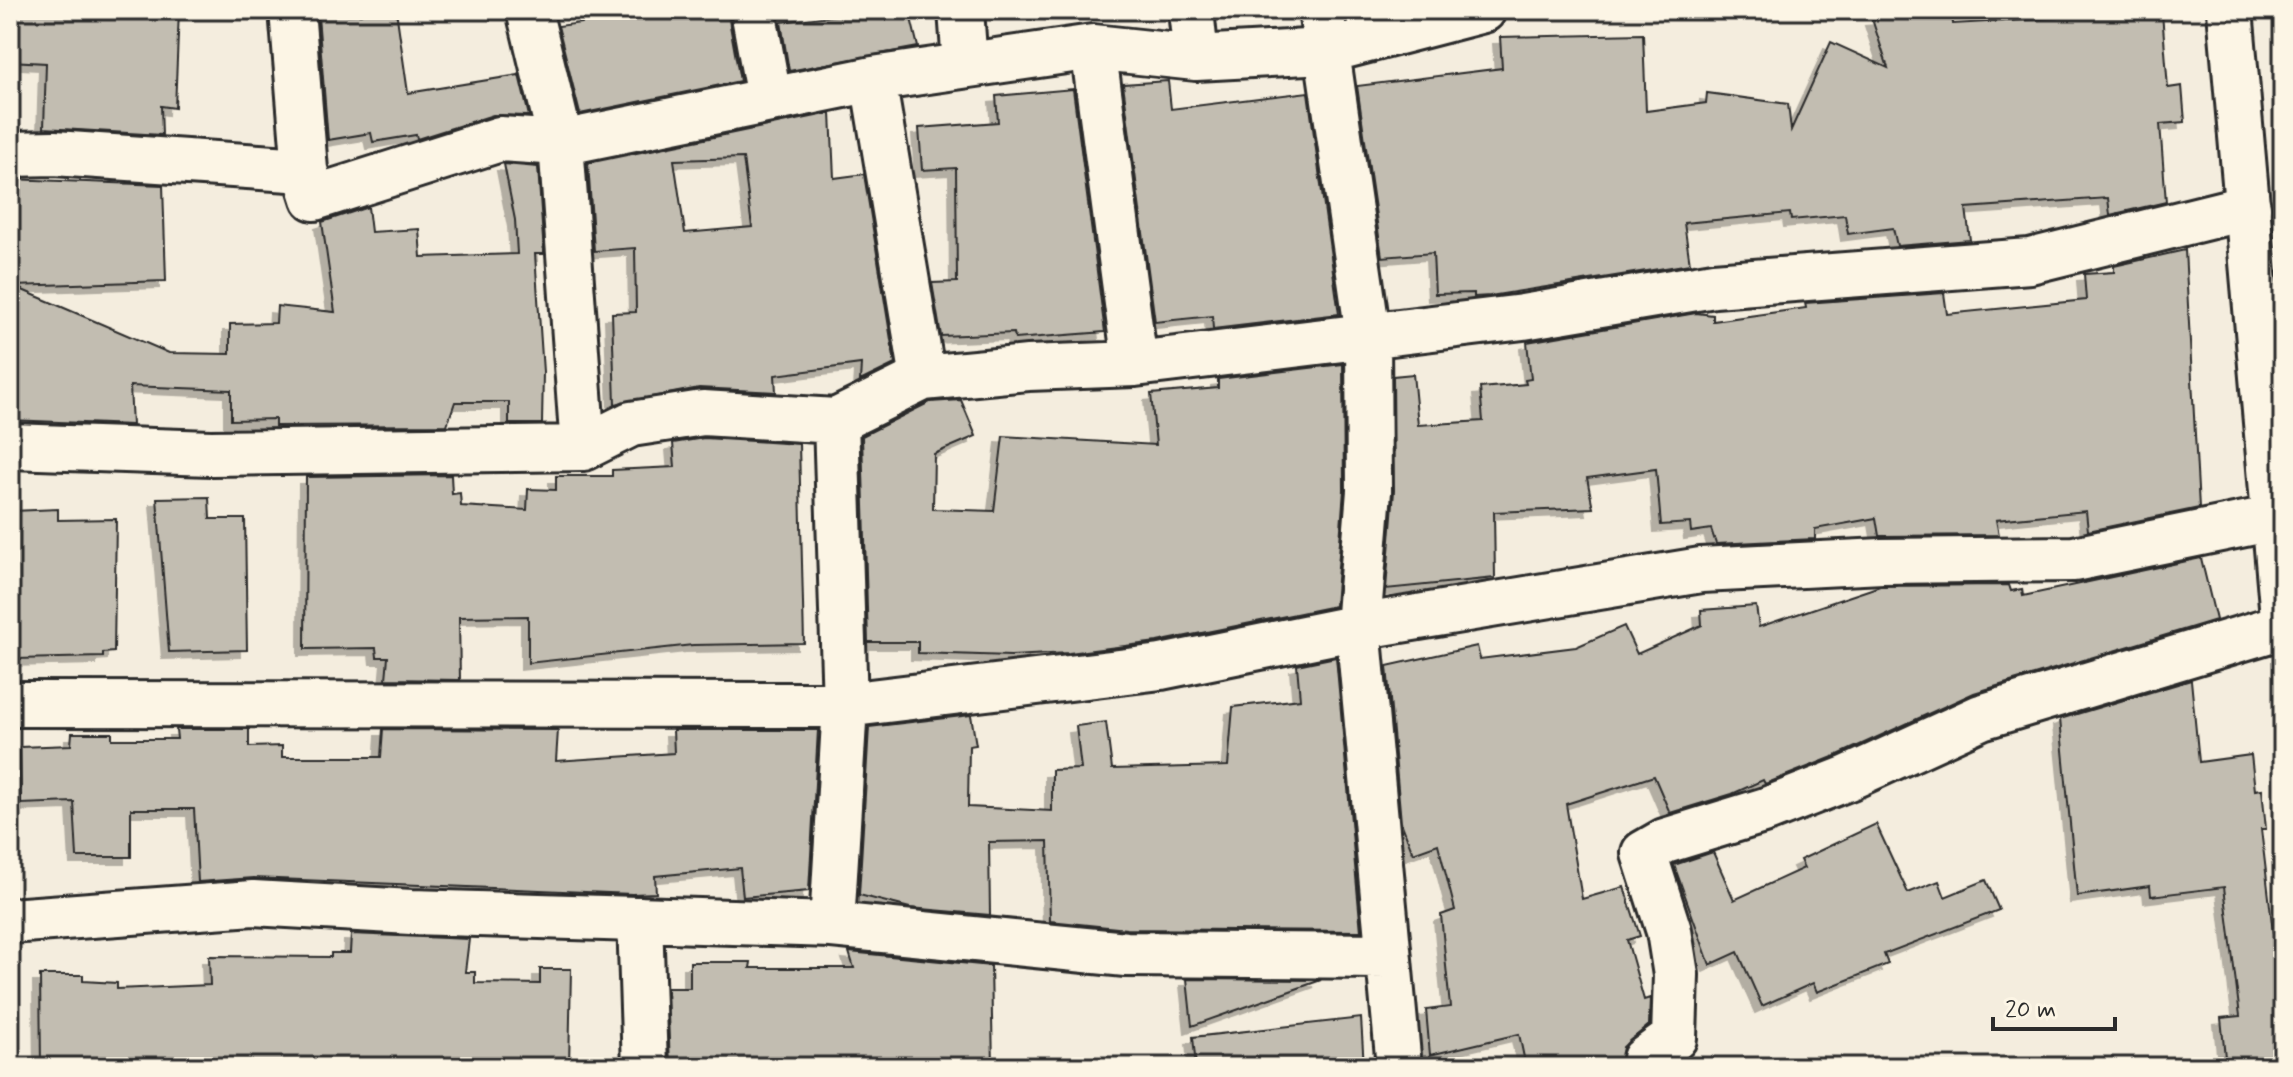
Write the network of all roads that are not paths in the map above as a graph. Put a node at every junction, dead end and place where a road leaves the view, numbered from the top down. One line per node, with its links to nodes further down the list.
1 (292, 10): 16 (street)
2 (529, 10): 14 (street)
3 (753, 10): 13 (street)
4 (961, 10): 11 (street)
5 (1191, 10): 10 (street)
6 (1483, 10): 8 (street)
7 (2230, 10): 17 (street)
8 (1323, 31): 10 (street); 18 (street)
9 (1093, 47): 10 (street); 11 (street); 19 (street)
10 (1196, 58)
11 (965, 65): 12 (street)
12 (873, 79): 13 (street); 21 (street)
13 (769, 98): 14 (street)
14 (561, 143): 16 (street); 24 (street)
15 (10, 154): 16 (street)
16 (305, 170)
17 (2248, 207): 18 (street); 20 (street)
18 (1368, 335): 19 (street); 27 (street)
19 (1135, 364): 21 (street)
20 (2272, 371): 25 (street)
21 (923, 378): 22 (street)
22 (836, 421): 24 (street); 29 (street)
23 (10, 446): 24 (street)
24 (583, 448)
25 (2274, 518): 26 (street); 27 (street)
26 (2282, 610): 36 (street)
27 (1358, 627): 29 (street); 33 (street)
28 (10, 704): 29 (street)
29 (845, 705): 32 (street)
30 (640, 919): 31 (street); 32 (street); 34 (street)
31 (10, 921)
32 (832, 925): 33 (street)
33 (1388, 956): 35 (street)
34 (645, 1067)
35 (1399, 1067)
36 (1645, 1067)

